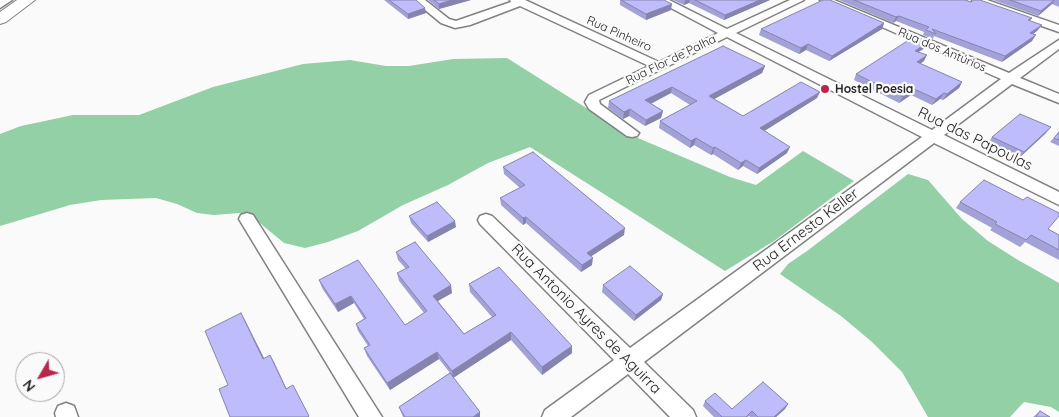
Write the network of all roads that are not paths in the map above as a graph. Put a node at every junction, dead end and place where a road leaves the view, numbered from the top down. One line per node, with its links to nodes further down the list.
1 (7, 0): 9 (street)
2 (26, 0): 10 (street)
3 (418, 0): 8 (street)
4 (661, 0): 12 (street, Rua das Papoulas)
5 (798, 0): 12 (street, Rua Flor de Palha)
6 (825, 0): 15 (street, Rua dos Antúrios)
7 (977, 0): 11 (street)
8 (518, 1): 14 (street, Rua Pinheiro)
9 (0, 5)
10 (0, 19)
11 (1059, 29)
12 (727, 33): 14 (street, Rua Flor de Palha); 18 (street, Rua das Papoulas)
13 (1059, 43): 15 (street, Rua Ernesto Keller)
14 (658, 66): 17 (street, Rua Flor de Palha)
15 (1010, 79): 16 (street, Rua dos Antúrios); 18 (street, Rua Ernesto Keller)
16 (1059, 99)
17 (632, 133)
18 (932, 136): 19 (street, Rua das Papoulas); 22 (street, Rua Ernesto Keller)
19 (1059, 199)
20 (247, 219): 23 (street)
21 (486, 220): 22 (street, Rua Antonio Ayres de Aguirra)
22 (629, 362): 24 (street, Rua Ernesto Keller); 25 (street, Rua Antonio Ayres de Aguirra)
23 (371, 417)
24 (553, 417)
25 (685, 417)

